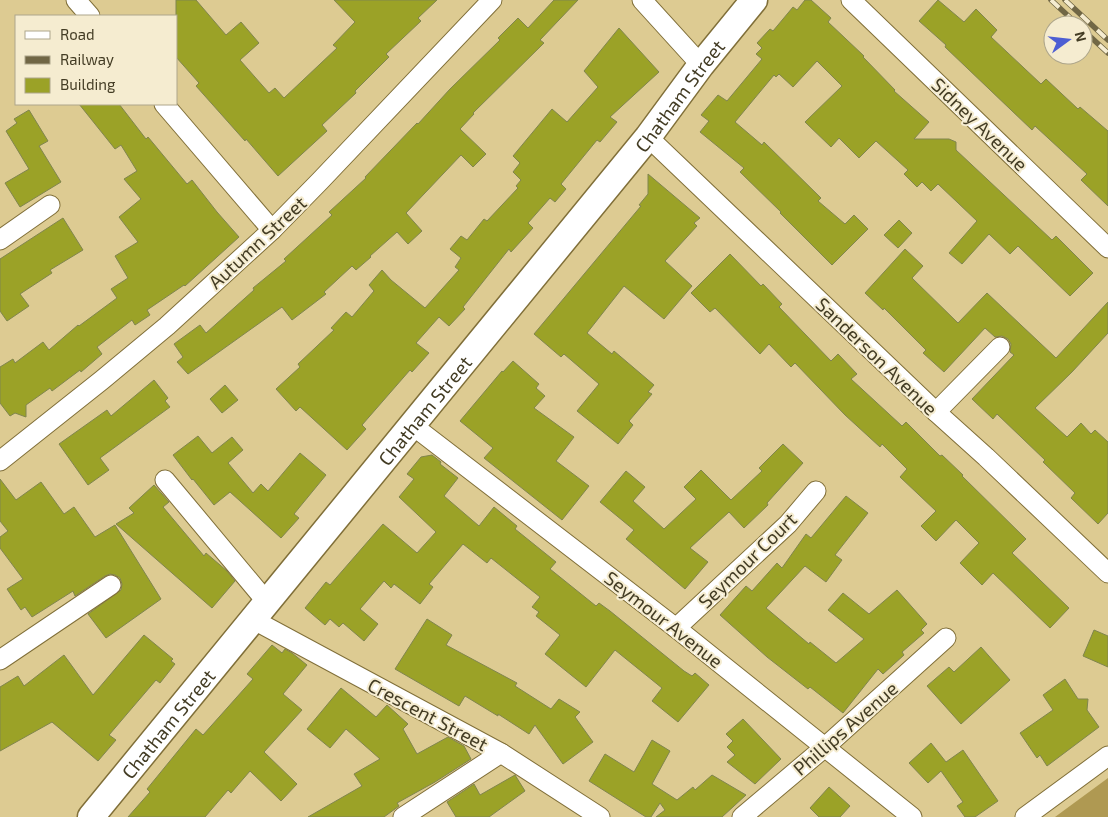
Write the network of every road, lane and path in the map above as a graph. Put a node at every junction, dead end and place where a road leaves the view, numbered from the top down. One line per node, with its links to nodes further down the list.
1 (76, 0): 6 (street)
2 (492, 0): 11 (street, Autumn Street)
3 (642, 0): 7 (street)
4 (754, 0): 7 (main road, Chatham Street)
5 (852, 0): 13 (street, Sidney Avenue)
6 (89, 15)
7 (702, 65): 9 (main road, Chatham Street)
8 (165, 105): 11 (street)
9 (648, 137): 15 (street, Sanderson Avenue); 16 (main road, Chatham Street)
10 (50, 206): 12 (street)
11 (272, 230): 17 (street, Autumn Street)
12 (0, 240)
13 (1108, 248)
14 (1000, 347): 15 (street)
15 (936, 412): 20 (street, Sanderson Avenue)
16 (412, 425): 22 (main road, Chatham Street); 23 (street, Seymour Avenue)
17 (0, 461)
18 (165, 480): 22 (street)
19 (816, 491): 23 (street, Seymour Court)
20 (1108, 573)
21 (111, 586): 25 (street)
22 (259, 610): 27 (street, Crescent Street); 29 (main road, Chatham Street)
23 (676, 628): 26 (street, Seymour Avenue)
24 (946, 638): 26 (street, Phillips Avenue)
25 (0, 660)
26 (824, 747): 32 (street, Phillips Avenue); 33 (street, Seymour Avenue)
27 (501, 753): 30 (street); 31 (street, Crescent Street)
28 (1108, 756): 34 (street)
29 (91, 817)
30 (403, 817)
31 (600, 817)
32 (742, 817)
33 (912, 817)
34 (1025, 817)

